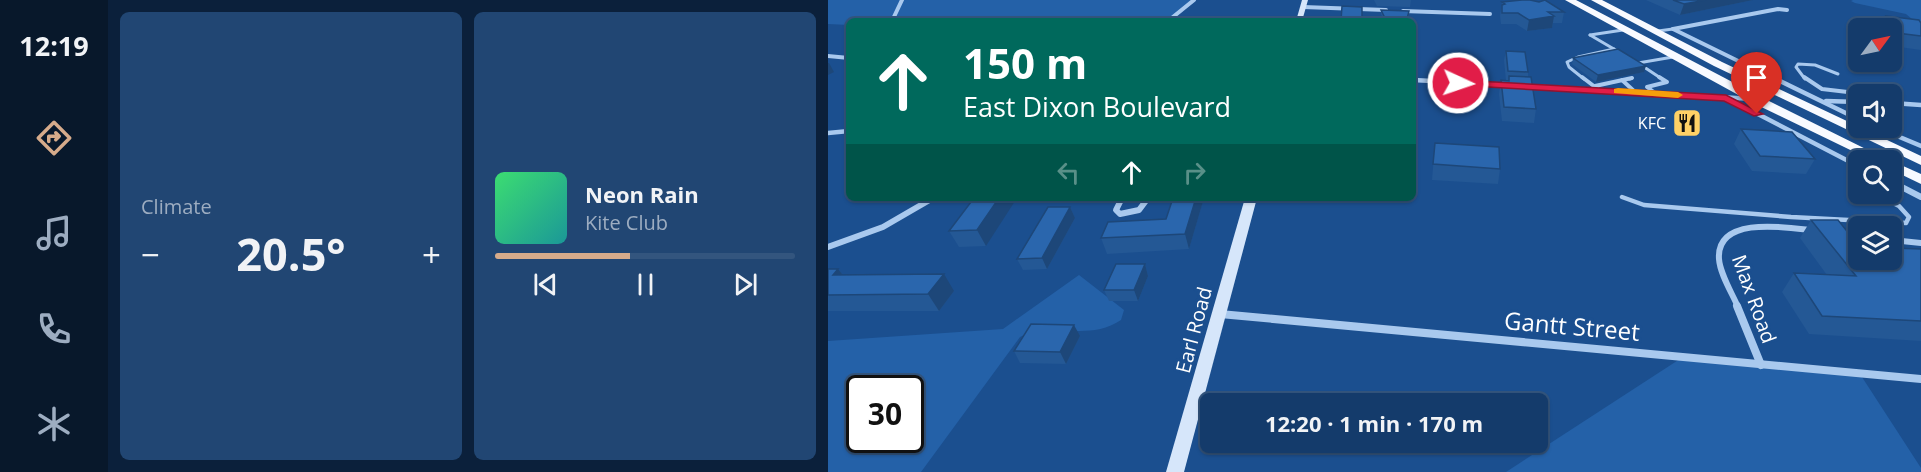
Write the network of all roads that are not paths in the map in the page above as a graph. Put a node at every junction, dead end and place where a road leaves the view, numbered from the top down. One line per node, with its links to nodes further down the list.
1 (902, 0): 9 (street)
2 (1194, 0): 10 (street)
3 (1569, 0): 14 (highway)
4 (1595, 0): 12 (highway)
5 (1611, 0): 12 (highway)
6 (1304, 3): 8 (street); 11 (main road)
7 (1787, 10): 13 (street)
8 (1490, 14)
9 (893, 18)
10 (1172, 18)
11 (1300, 18)
12 (1644, 26): 15 (highway)
13 (1673, 29): 15 (lane); 34 (street)
14 (1628, 32): 16 (lane); 19 (highway); 32 (highway)
15 (1655, 32): 32 (highway)
16 (1614, 49): 18 (lane); 27 (lane)
17 (828, 56): 20 (street)
18 (1626, 56)
19 (1674, 57): 22 (lane); 33 (highway)
20 (846, 58)
21 (1632, 60): 22 (lane)
22 (1638, 63): 30 (lane)
23 (1838, 74): 29 (lane)
24 (1632, 78): 26 (lane)
25 (1416, 80): 27 (street)
26 (1622, 80): 27 (lane); 28 (lane)
27 (1597, 88): 28 (street)
28 (1635, 92): 30 (street)
29 (1848, 92)
30 (1655, 93): 31 (street)
31 (1726, 98): 33 (street); 44 (street)
32 (1789, 99): 34 (street); 45 (highway)
33 (1756, 100): 43 (highway); 45 (highway)
34 (1821, 101): 35 (street); 38 (street)
35 (1848, 102)
36 (1902, 104): 37 (street)
37 (1921, 105)
38 (1848, 114)
39 (846, 130): 40 (street)
40 (828, 133)
41 (1902, 138): 42 (street)
42 (1921, 146)
43 (1860, 150)
44 (1848, 161)
45 (1921, 163)
46 (1902, 170): 47 (highway)
47 (1921, 180)
48 (1902, 187): 50 (street)
49 (1622, 197): 55 (lane)
50 (1921, 197)
51 (929, 201): 61 (street)
52 (1120, 201): 53 (street)
53 (1146, 201)
54 (1250, 201): 62 (main road, Earl Road)
55 (1893, 204)
56 (1813, 230): 63 (street, Max Road)
57 (1836, 233): 58 (street)
58 (1848, 235)
59 (1902, 241): 60 (street)
60 (1921, 243)
61 (828, 247)
62 (1219, 314): 63 (street, Gantt Street); 65 (main road, Earl Road)
63 (1761, 365): 64 (street, Gantt Street)
64 (1921, 379)
65 (1174, 472)

